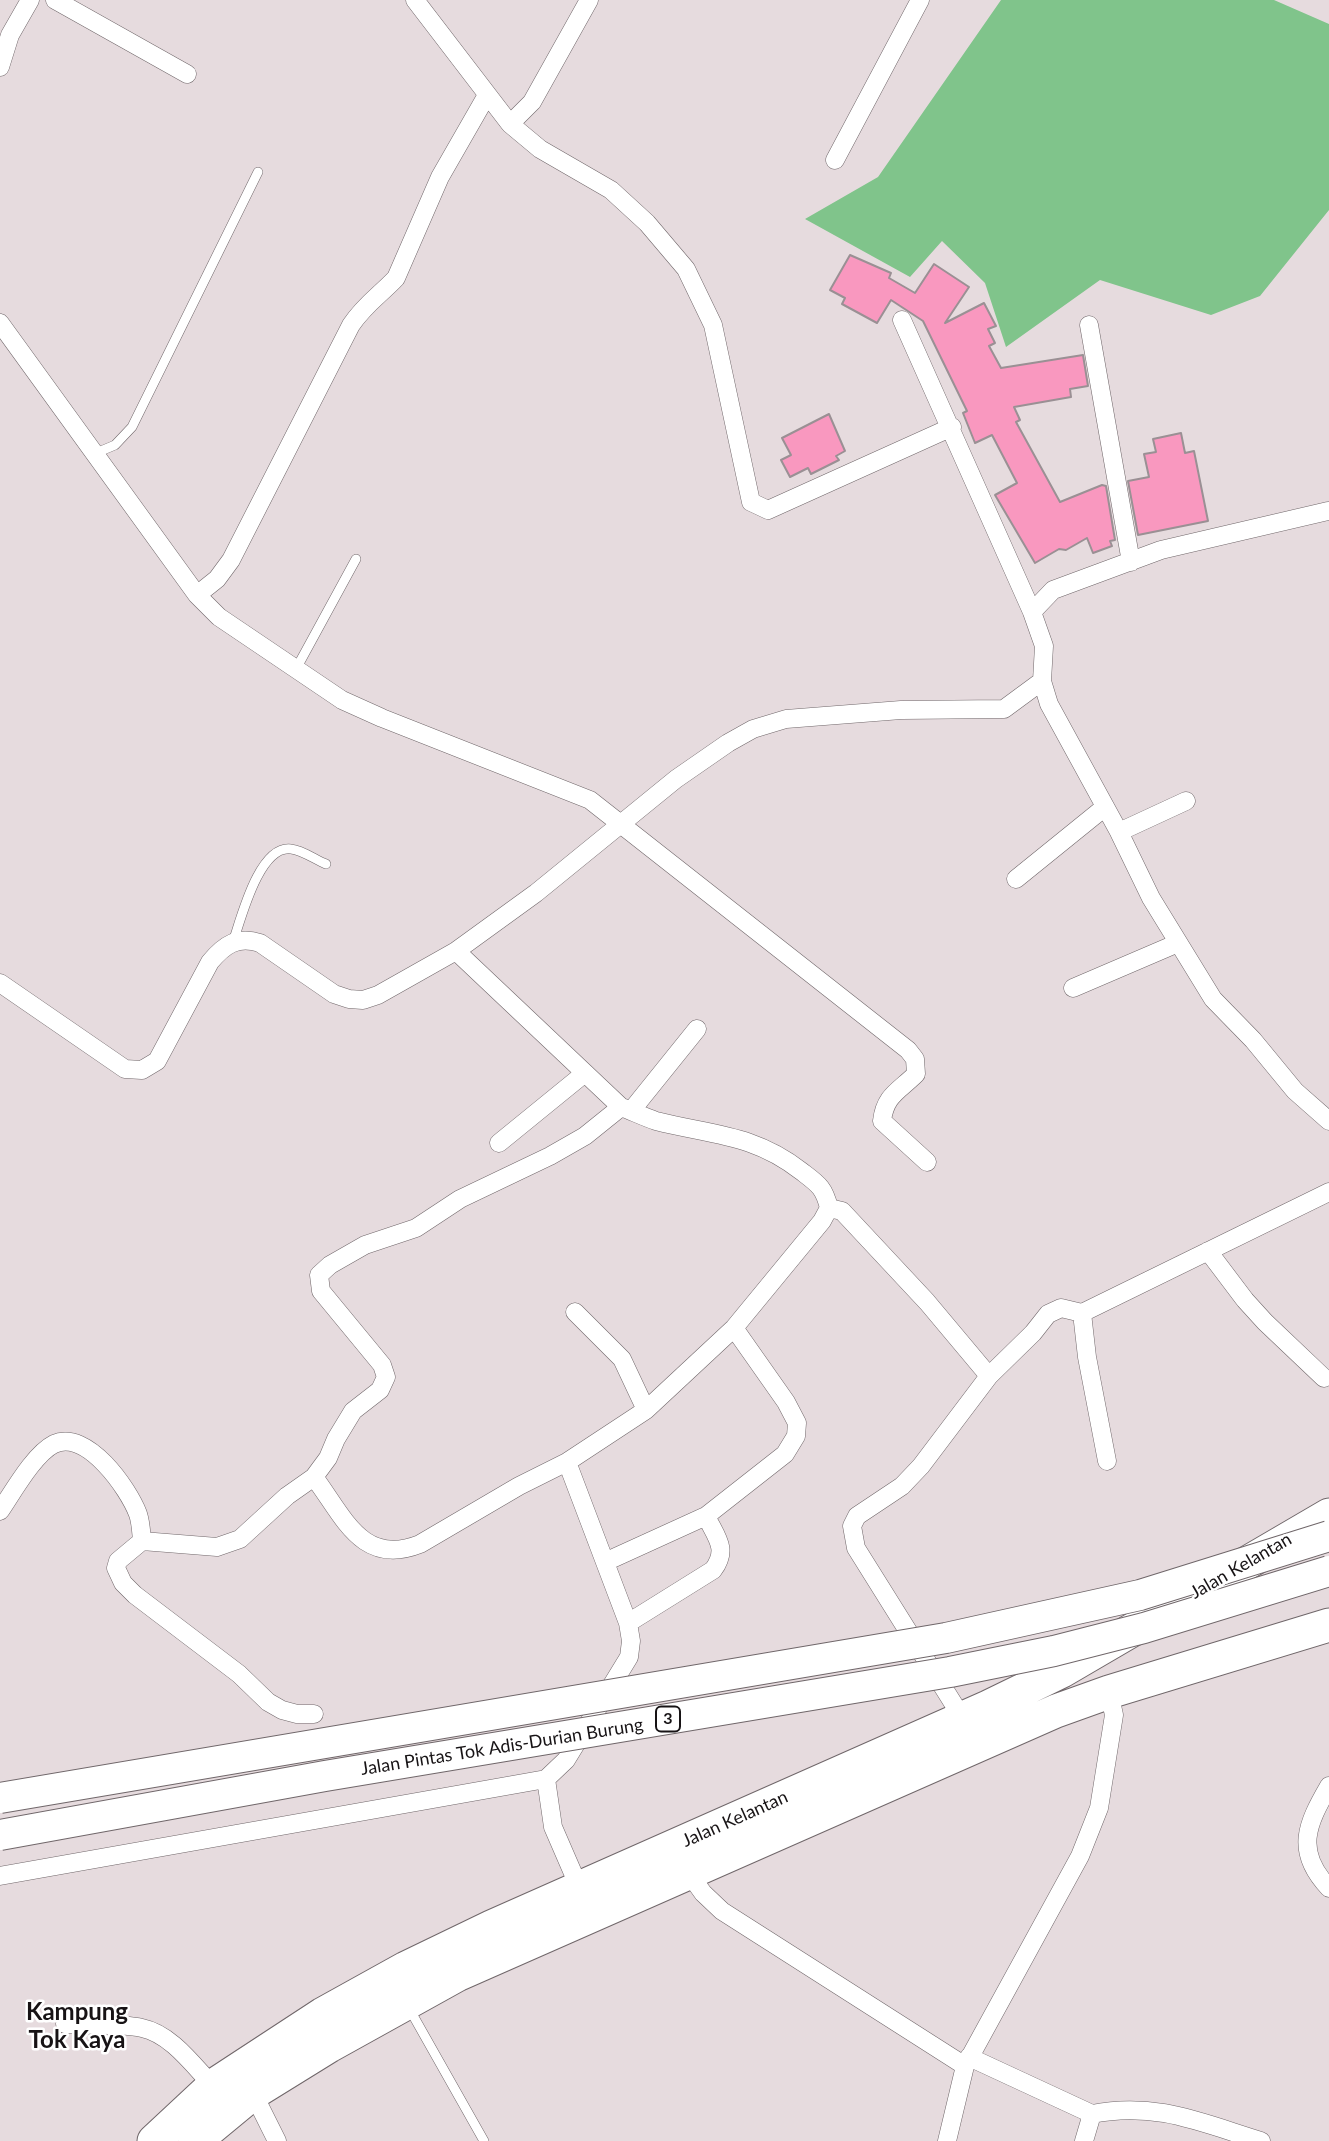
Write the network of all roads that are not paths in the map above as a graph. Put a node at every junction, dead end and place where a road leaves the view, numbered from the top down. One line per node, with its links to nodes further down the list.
1 (30, 0): 6 (street)
2 (55, 0): 7 (street)
3 (415, 0): 8 (street)
4 (589, 0): 9 (street)
5 (920, 0): 10 (street)
6 (0, 67)
7 (187, 74)
8 (487, 95): 9 (street); 20 (street)
9 (510, 124): 15 (street)
10 (835, 159)
11 (258, 172): 16 (lane)
12 (902, 320): 15 (street)
13 (0, 323): 16 (street)
14 (1089, 325): 19 (street)
15 (952, 427): 21 (street)
16 (96, 453): 20 (street)
17 (1329, 511): 19 (street)
18 (356, 559): 22 (lane)
19 (1131, 562): 21 (street)
20 (197, 595): 22 (street)
21 (1032, 612): 23 (street)
22 (296, 669): 26 (street)
23 (1042, 681): 25 (street); 26 (street)
24 (1186, 801): 27 (street)
25 (1105, 807): 27 (street); 29 (street)
26 (620, 823): 32 (street); 40 (street)
27 (1119, 832): 31 (street)
28 (326, 864): 30 (lane)
29 (1016, 880)
30 (233, 942): 32 (street); 33 (street)
31 (1178, 943): 34 (street); 38 (street)
32 (456, 951): 36 (street)
33 (0, 983)
34 (1073, 988)
35 (697, 1029): 37 (street)
36 (585, 1073): 37 (street); 39 (street)
37 (626, 1109): 42 (street); 52 (street)
38 (1329, 1121)
39 (499, 1143)
40 (927, 1162)
41 (1329, 1192): 43 (street)
42 (829, 1208): 46 (street); 47 (street)
43 (1208, 1251): 45 (street); 48 (street)
44 (575, 1312): 49 (street)
45 (1082, 1313): 47 (street); 50 (street)
46 (734, 1328): 49 (street); 55 (street)
47 (989, 1376): 64 (street)
48 (1324, 1378)
49 (646, 1410): 51 (street)
50 (1107, 1461)
51 (567, 1462): 52 (street); 58 (street)
52 (314, 1477): 57 (street)
53 (0, 1511): 57 (street)
54 (1329, 1515): 64 (highway, Jalan Kelantan)
55 (706, 1516): 58 (street); 60 (street)
56 (1329, 1536): 67 (main road, Jalan Pintas Tok Adis-Durian Burung / 3, bridge)
57 (142, 1541): 63 (street)
58 (605, 1562): 60 (street)
59 (1329, 1571): 68 (main road, Jalan Pintas Tok Adis-Durian Burung / 3, bridge)
60 (628, 1623): 65 (street)
61 (1329, 1625): 62 (highway, Jalan Kelantan)
62 (1110, 1692): 69 (highway, Jalan Kelantan); 75 (street)
63 (314, 1714)
64 (963, 1719): 71 (highway, Jalan Kelantan)
65 (546, 1779): 70 (street); 71 (street)
66 (1329, 1786): 72 (street)
67 (0, 1798)
68 (0, 1835)
69 (688, 1872): 73 (highway, Jalan Kelantan); 75 (street)
70 (0, 1876)
71 (579, 1887): 76 (highway, Jalan Kelantan)
72 (1329, 1888)
73 (405, 2002): 77 (highway, Jalan Kelantan); 83 (lane)
74 (65, 2024): 76 (street)
75 (967, 2061): 78 (street); 84 (street)
76 (213, 2086): 80 (highway, Jalan Kelantan)
77 (253, 2093): 81 (highway, Jalan Kelantan); 82 (street)
78 (1092, 2114): 79 (street); 85 (street)
79 (1089, 2139)
80 (154, 2141)
81 (195, 2141)
82 (277, 2141)
83 (484, 2141)
84 (947, 2141)
85 (1261, 2141)

